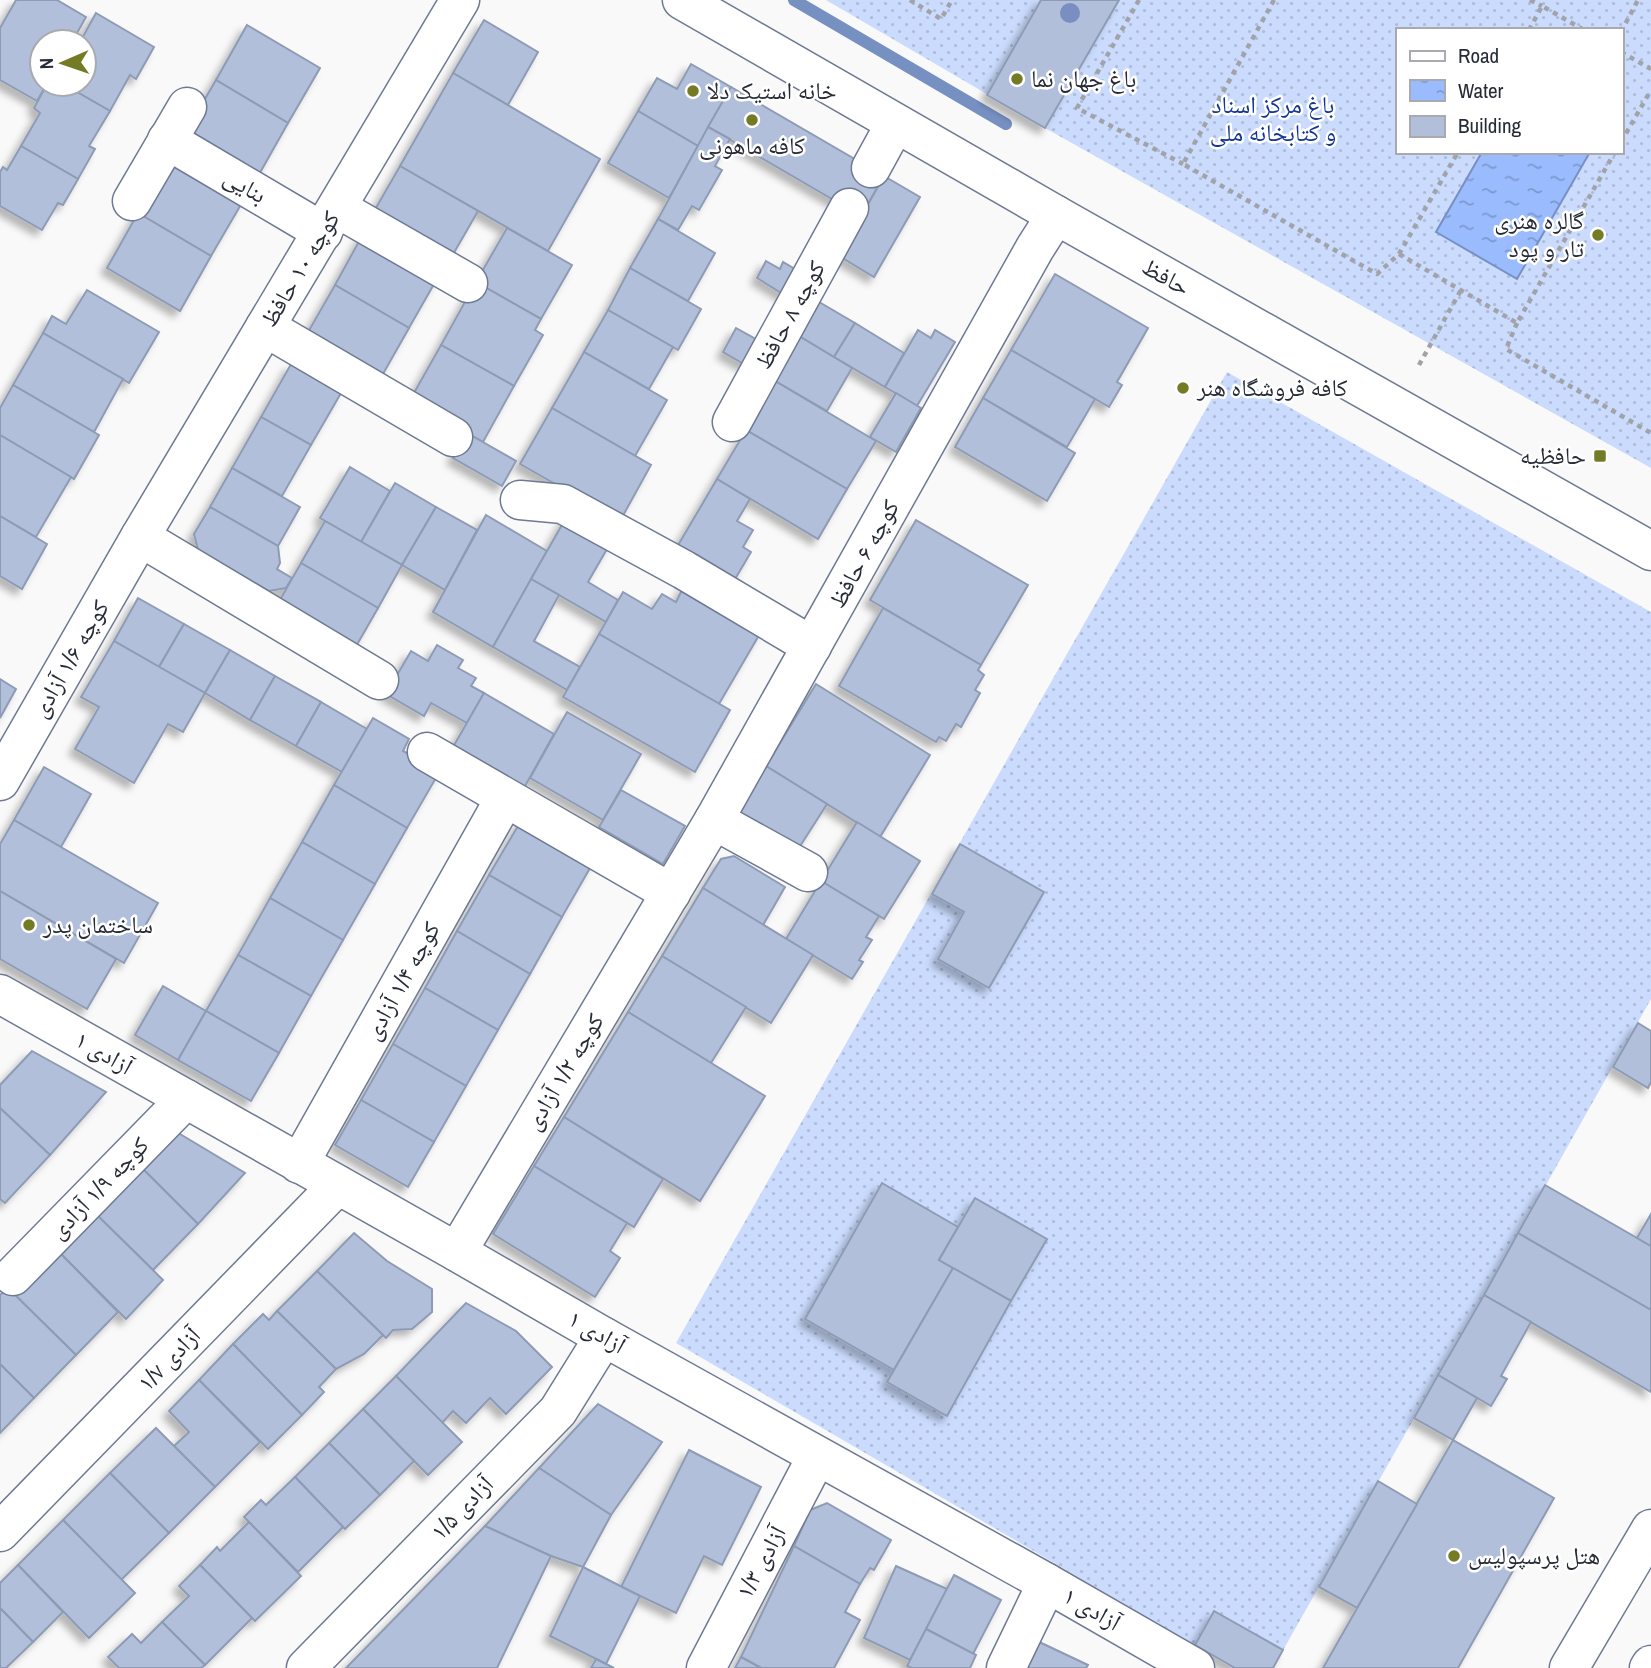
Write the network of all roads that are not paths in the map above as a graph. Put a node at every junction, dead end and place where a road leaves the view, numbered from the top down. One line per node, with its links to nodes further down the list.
1 (460, 0): 10 (street, کوچه ۱۰ حافظ)
2 (682, 0): 4 (street, حافظ)
3 (187, 107): 5 (street)
4 (895, 124): 6 (street); 9 (street, حافظ)
5 (167, 141): 7 (street); 10 (street, بنایی)
6 (871, 168)
7 (131, 201)
8 (849, 208): 13 (street, کوچه ۸ حافظ)
9 (1056, 215): 17 (street, حافظ); 18 (street, کوچه ۶ حافظ)
10 (330, 220): 11 (street, بنایی); 12 (street, کوچه ۱۰ حافظ)
11 (468, 283)
12 (265, 327): 14 (street); 16 (street, کوچه ۱۰ حافظ)
13 (732, 422)
14 (453, 437)
15 (520, 500): 18 (street)
16 (140, 537): 19 (street); 21 (street, کوچه ۱/۶ آزادی)
17 (1651, 551)
18 (812, 646): 23 (street, کوچه ۶ حافظ)
19 (379, 680)
20 (427, 751): 22 (street)
21 (0, 781)
22 (505, 797): 25 (street); 28 (street, کوچه ۱/۴ آزادی)
23 (714, 820): 24 (street); 25 (street, کوچه ۶ حافظ)
24 (808, 872)
25 (671, 893): 30 (street, کوچه ۱/۲ آزادی)
26 (0, 994): 27 (street, آزادی ۱)
27 (186, 1100): 28 (street, آزادی ۱); 31 (street, کوچه ۱/۹ آزادی)
28 (299, 1164): 29 (street, آزادی ۱)
29 (338, 1185): 30 (street, آزادی ۱); 35 (street, آزادی ۱/۷)
30 (457, 1252): 32 (street, آزادی ۱)
31 (13, 1276)
32 (604, 1336): 33 (street, آزادی ۱); 37 (street, آزادی ۱/۵)
33 (817, 1455): 36 (street, آزادی ۱); 38 (street, آزادی ۱/۳)
34 (1651, 1528): 41 (street)
35 (0, 1532)
36 (1046, 1583): 39 (street); 40 (street, آزادی ۱)
37 (306, 1668)
38 (706, 1668)
39 (1006, 1668)
40 (1195, 1668)
41 (1569, 1668)

